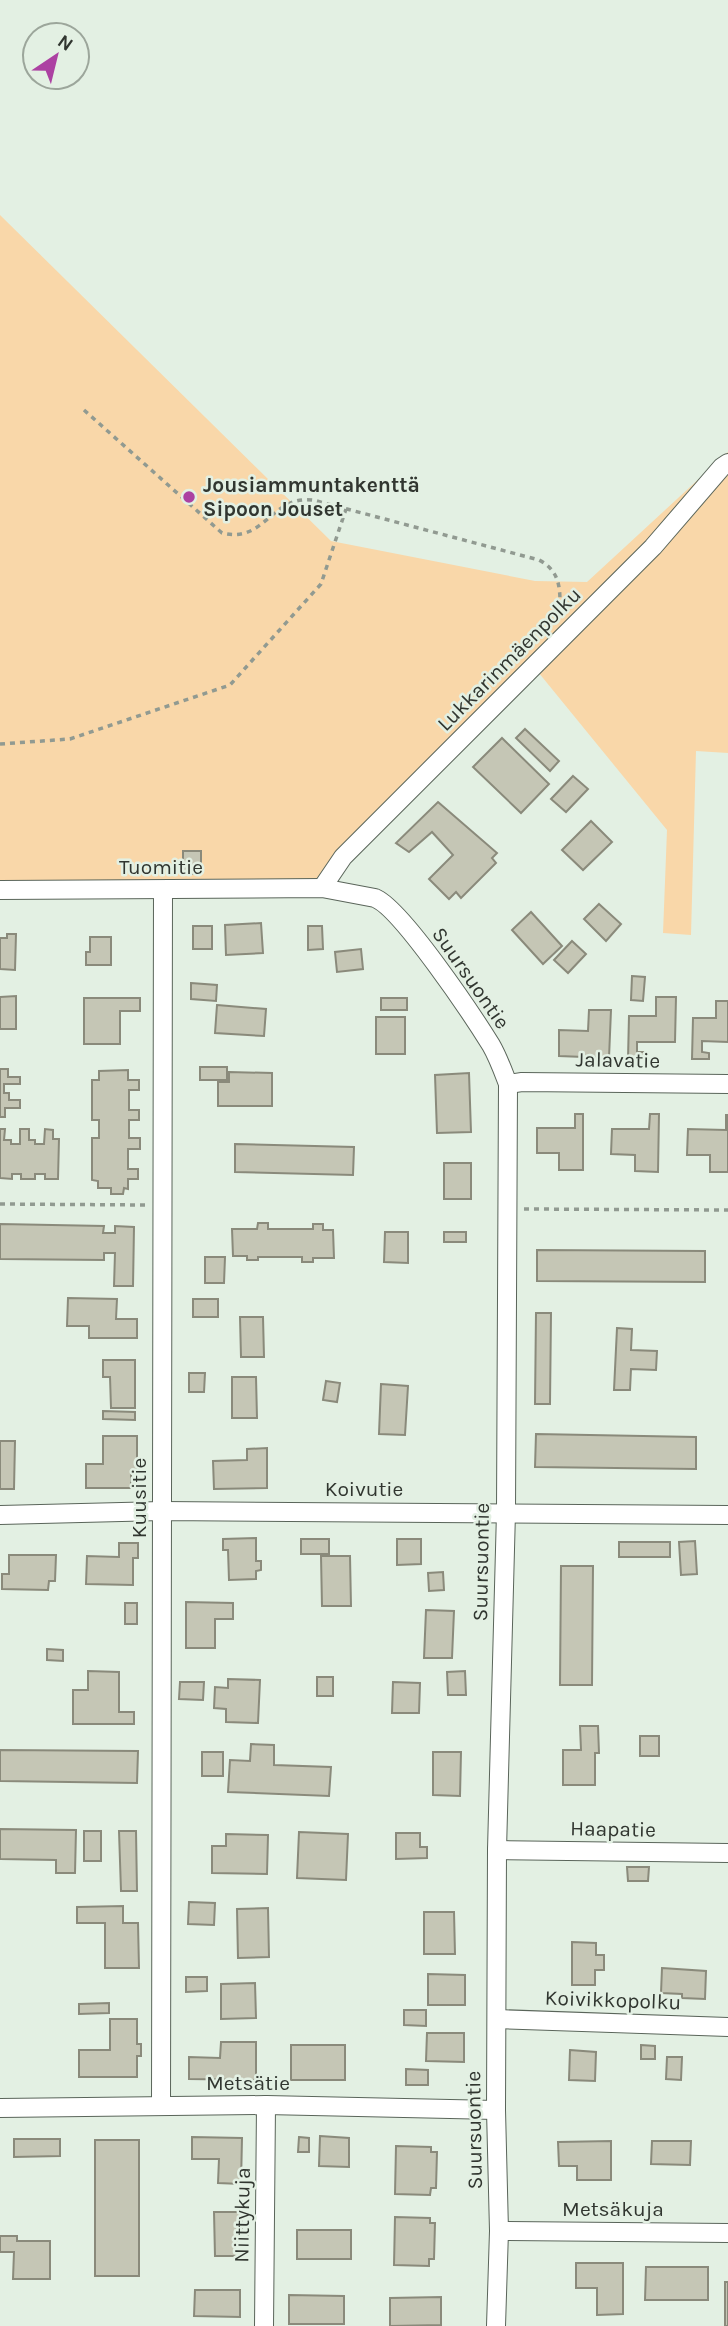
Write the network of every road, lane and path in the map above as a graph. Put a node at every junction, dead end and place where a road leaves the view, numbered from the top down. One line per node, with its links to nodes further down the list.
1 (84, 410): 3 (path)
2 (728, 463): 4 (street, Lukkarinmäenpolku)
3 (346, 509): 4 (path); 5 (path)
4 (559, 641): 6 (street, Lukkarinmäenpolku)
5 (0, 744)
6 (322, 888): 8 (street, Tuomitie); 9 (street, Suursuontie)
7 (0, 890): 8 (street, Tuomitie)
8 (163, 890): 12 (street, Kuusitie)
9 (508, 1084): 10 (street, Jalavatie); 16 (street, Suursuontie)
10 (728, 1084)
11 (0, 1204): 12 (path)
12 (162, 1205): 15 (street, Kuusitie)
13 (522, 1209): 14 (path)
14 (728, 1210)
15 (162, 1511): 16 (street, Koivutie); 17 (street, Koivutie); 24 (street, Kuusitie)
16 (506, 1512): 18 (street, Koivutie); 19 (street, Suursuontie)
17 (0, 1515)
18 (728, 1515)
19 (497, 1850): 20 (street, Haapatie); 21 (street, Suursuontie)
20 (728, 1853)
21 (497, 2019): 22 (street, Koivikkopolku); 26 (street, Suursuontie)
22 (728, 2026)
23 (266, 2105): 24 (street, Metsätie); 26 (street, Metsätie); 29 (street, Niittykuja)
24 (161, 2106): 25 (street, Metsätie)
25 (0, 2108)
26 (496, 2110): 27 (street, Suursuontie)
27 (499, 2231): 28 (street, Metsäkuja); 30 (street, Suursuontie)
28 (728, 2232)
29 (264, 2326)
30 (496, 2326)

